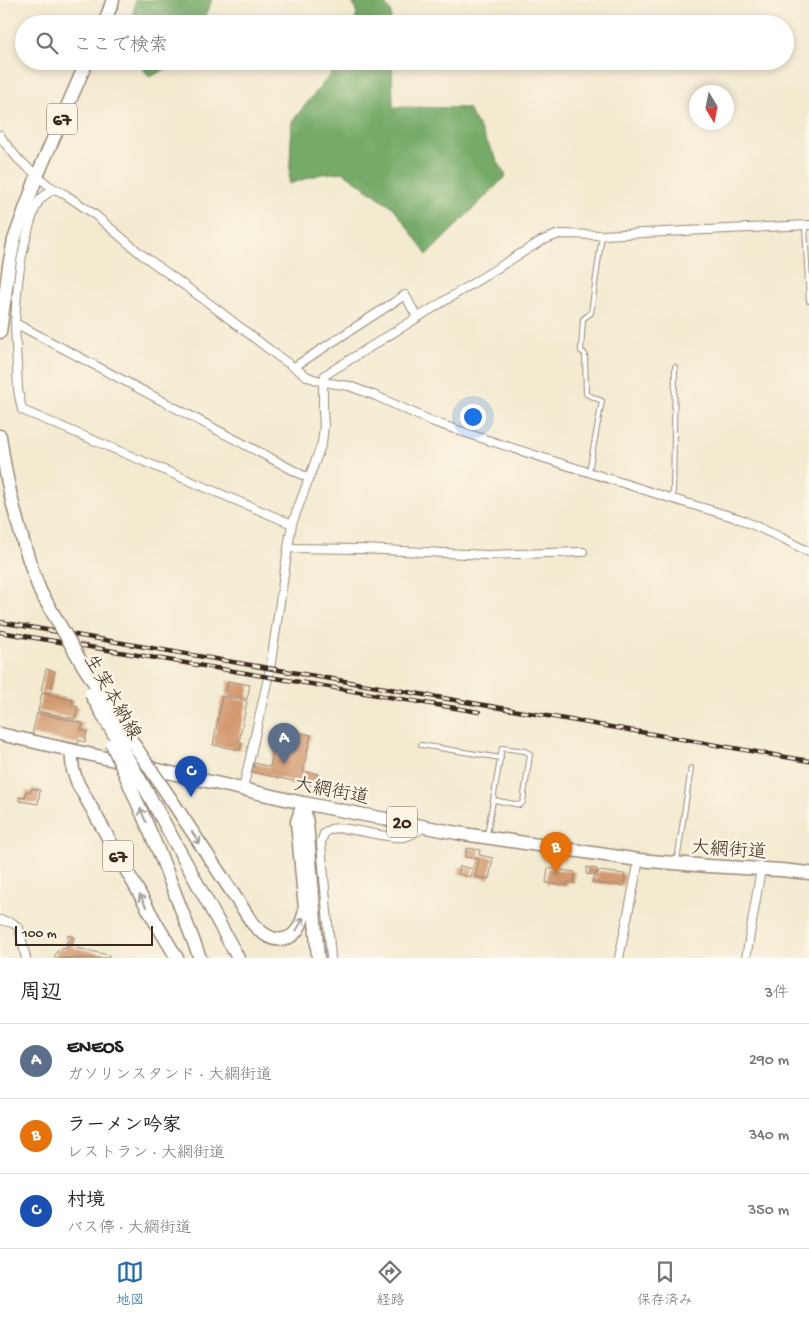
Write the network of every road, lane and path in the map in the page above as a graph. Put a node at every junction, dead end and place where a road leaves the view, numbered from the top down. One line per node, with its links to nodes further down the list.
1 (113, 0): 2 (main road)
2 (107, 15)
3 (84, 70): 5 (main road, 67)
4 (1, 141): 5 (street)
5 (37, 176): 6 (street); 12 (main road, 67)
6 (54, 188): 11 (street); 13 (street)
7 (807, 225): 8 (street); 9 (lane)
8 (602, 235): 10 (street); 17 (lane)
9 (809, 301)
10 (417, 317): 13 (street); 15 (street)
11 (15, 323): 18 (street); 20 (street)
12 (0, 332)
13 (294, 367): 15 (street)
14 (675, 367): 19 (lane)
15 (323, 382): 17 (street); 18 (street)
16 (0, 436): 24 (main road, 生実本納線)
17 (589, 473): 19 (street)
18 (308, 478): 20 (street)
19 (673, 499): 23 (street)
20 (292, 524): 21 (street)
21 (288, 548): 22 (street); 31 (street)
22 (583, 552)
23 (809, 552)
24 (40, 591): 25 (main road, 生実本納線, bridge); 33 (main road, one-way to 33, bridge)
25 (95, 700): 44 (main road, 67, one-way to 25, bridge); 45 (main road, 生実本納線, bridge)
26 (0, 734): 28 (main road, 大網街道 / 20)
27 (421, 745): 29 (lane)
28 (71, 750): 31 (main road, 大網街道 / 20); 43 (main road, 67, one-way to 28)
29 (501, 758): 32 (lane); 32 (lane)
30 (691, 768): 37 (lane)
31 (243, 789): 33 (main road, 大網街道 / 20)
32 (494, 800): 35 (lane)
33 (303, 803): 34 (main road, 大網街道 / 20); 41 (main road)
34 (425, 827): 35 (main road, 大網街道 / 20); 48 (street)
35 (486, 838): 36 (main road, 大網街道 / 20)
36 (639, 860): 37 (main road, 大網街道 / 20); 49 (street)
37 (677, 864): 38 (main road, 大網街道 / 20)
38 (761, 869): 39 (main road, 大網街道 / 20); 50 (street)
39 (809, 873)
40 (0, 920): 42 (street)
41 (316, 937): 46 (main road); 47 (main road)
42 (26, 958)
43 (177, 958)
44 (200, 958)
45 (238, 958)
46 (309, 958)
47 (318, 958)
48 (331, 958)
49 (619, 958)
50 (746, 958)

